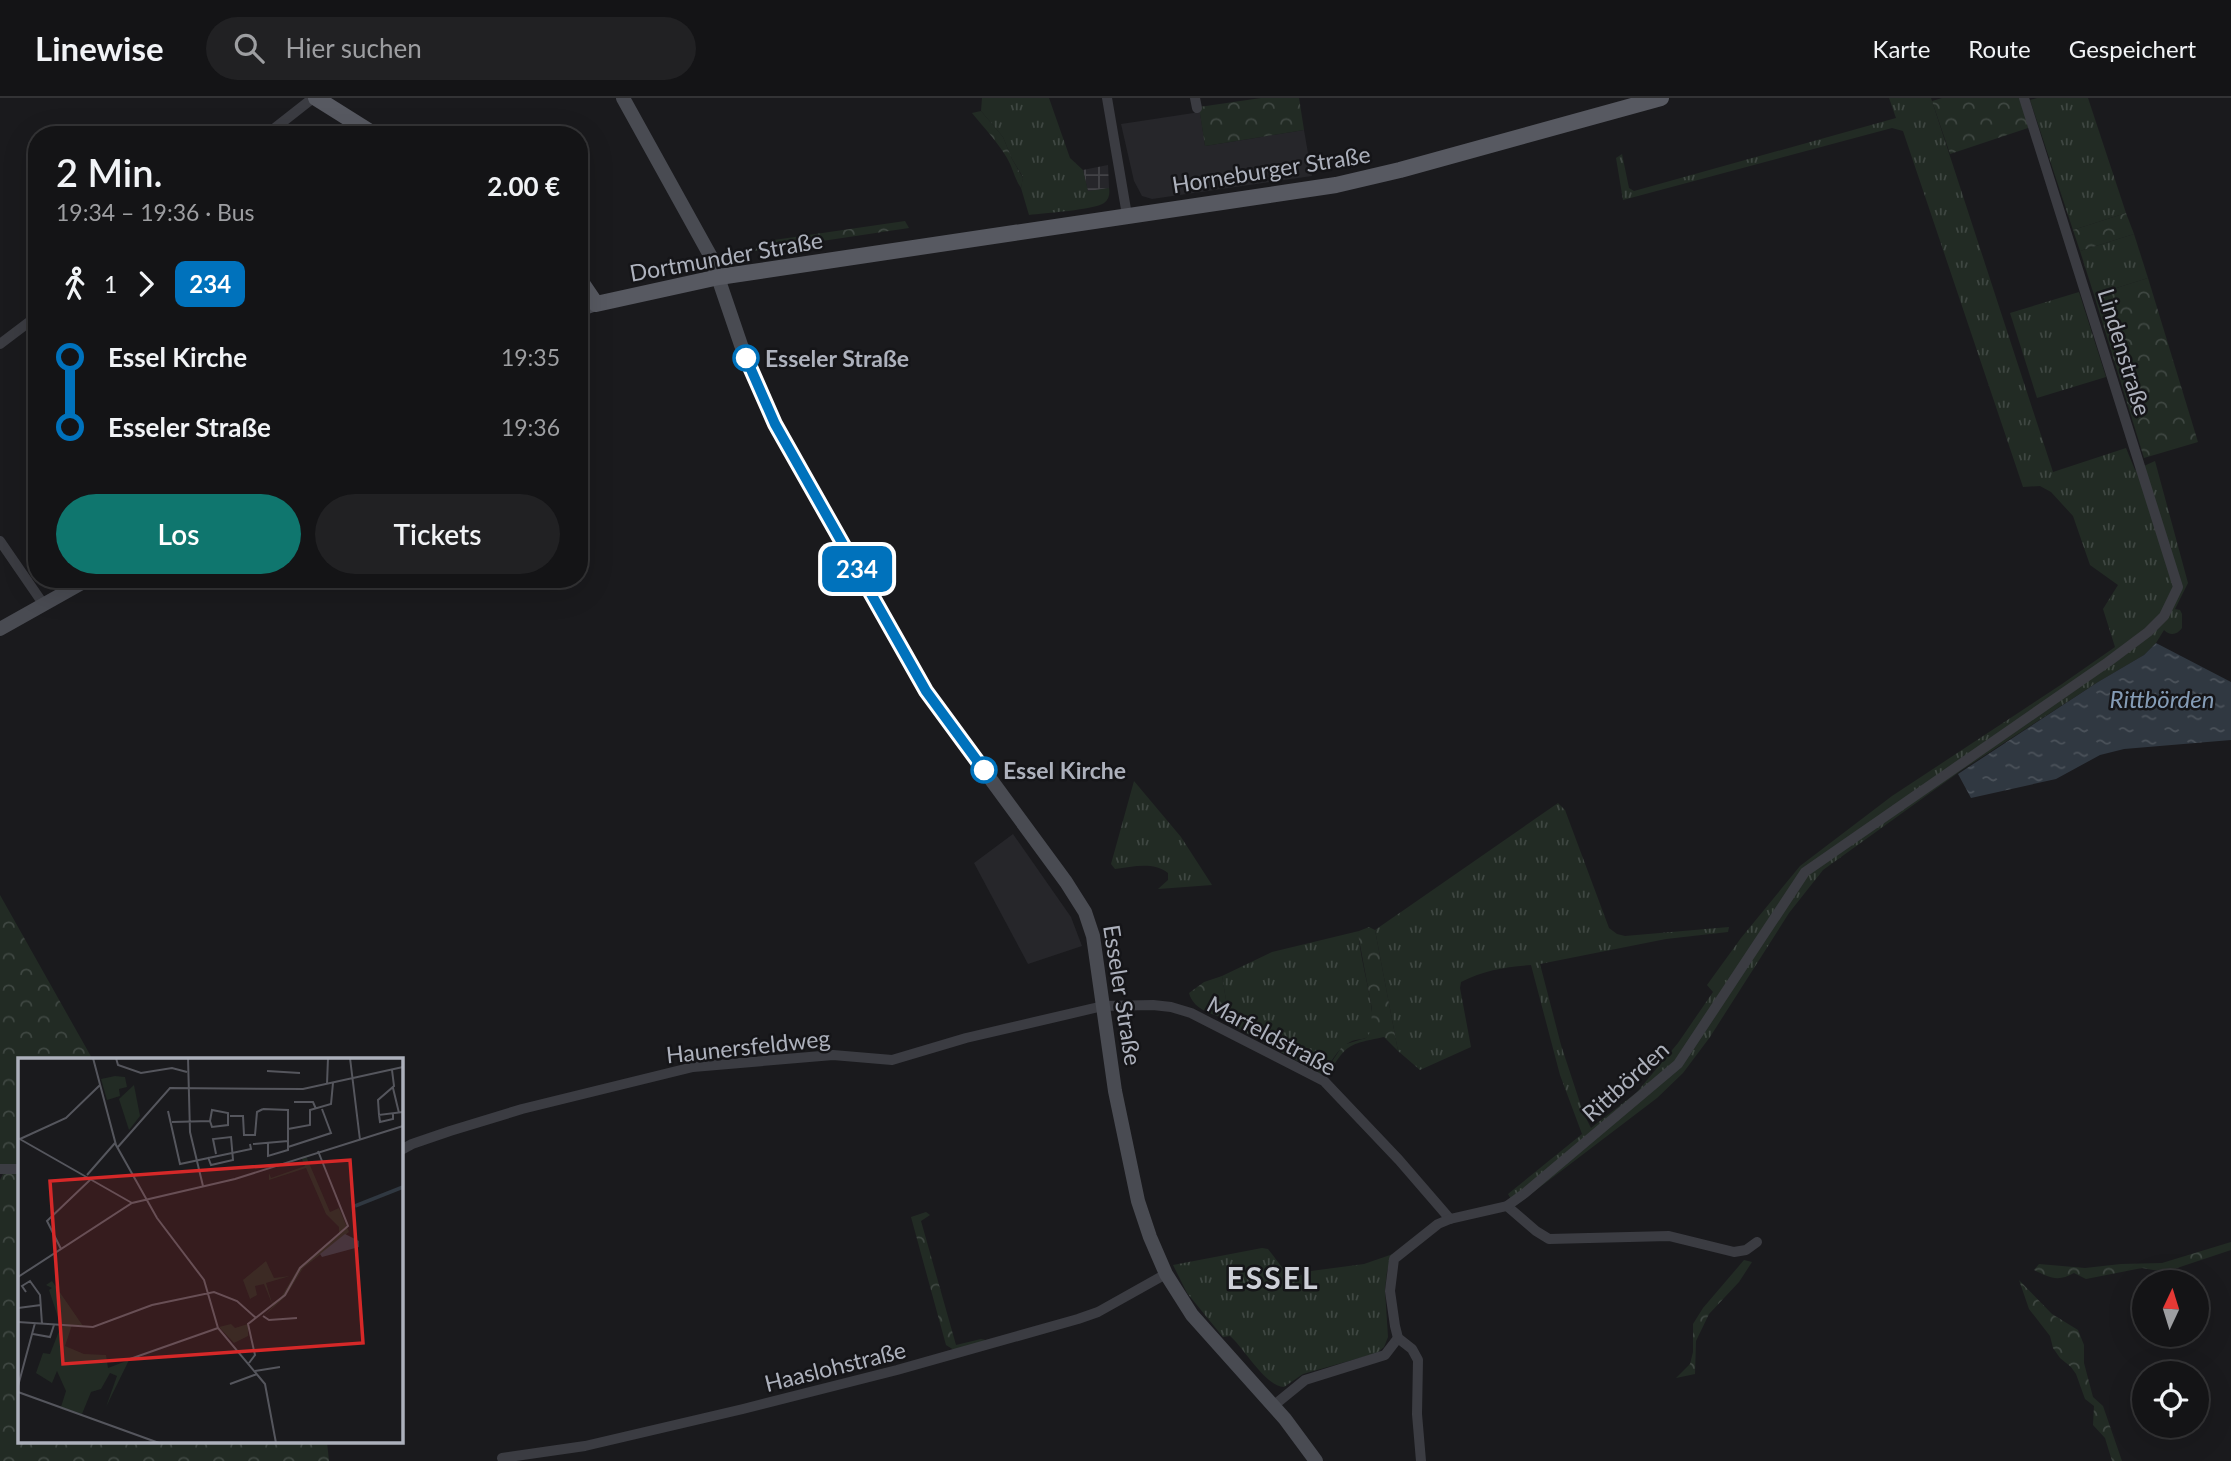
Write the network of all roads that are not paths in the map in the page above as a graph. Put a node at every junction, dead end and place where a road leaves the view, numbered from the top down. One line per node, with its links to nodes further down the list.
1 (315, 98): 6 (street); 7 (main road)
2 (623, 98): 10 (main road, Esseler Straße)
3 (1107, 98): 8 (street)
4 (1661, 98): 8 (main road, Horneburger Straße)
5 (2024, 98): 21 (street, Lindenstraße)
6 (278, 126)
7 (360, 126)
8 (1127, 215): 9 (main road, Horneburger Straße)
9 (882, 251): 10 (main road, Dortmunder Straße)
10 (719, 277): 12 (main road, Dortmunder Straße); 23 (main road, Esseler Straße)
11 (588, 292): 12 (main road)
12 (596, 304): 13 (main road, Dortmunder Straße)
13 (588, 307)
14 (28, 323): 15 (street)
15 (0, 345)
16 (0, 541): 17 (street)
17 (28, 582)
18 (32, 588): 20 (street)
19 (73, 588): 20 (main road)
20 (44, 605): 22 (main road)
21 (2164, 616): 27 (street, Rittbörden)
22 (0, 629)
23 (1103, 1006): 24 (street, Haunersfeldweg); 28 (street, Marfeldstraße); 30 (main road, Esseler Straße)
24 (402, 1149)
25 (0, 1169): 26 (street)
26 (18, 1169)
27 (1507, 1206): 28 (street, Rittbörden); 29 (street)
28 (1450, 1219): 31 (street, Rittbörden)
29 (1757, 1242)
30 (1166, 1274): 32 (main road, Esseler Straße); 33 (street, Haaslohstraße)
31 (1398, 1338): 32 (street); 35 (street, Rittbörden)
32 (1273, 1406): 34 (main road, Esseler Straße)
33 (502, 1458)
34 (1316, 1461)
35 (1421, 1461)

